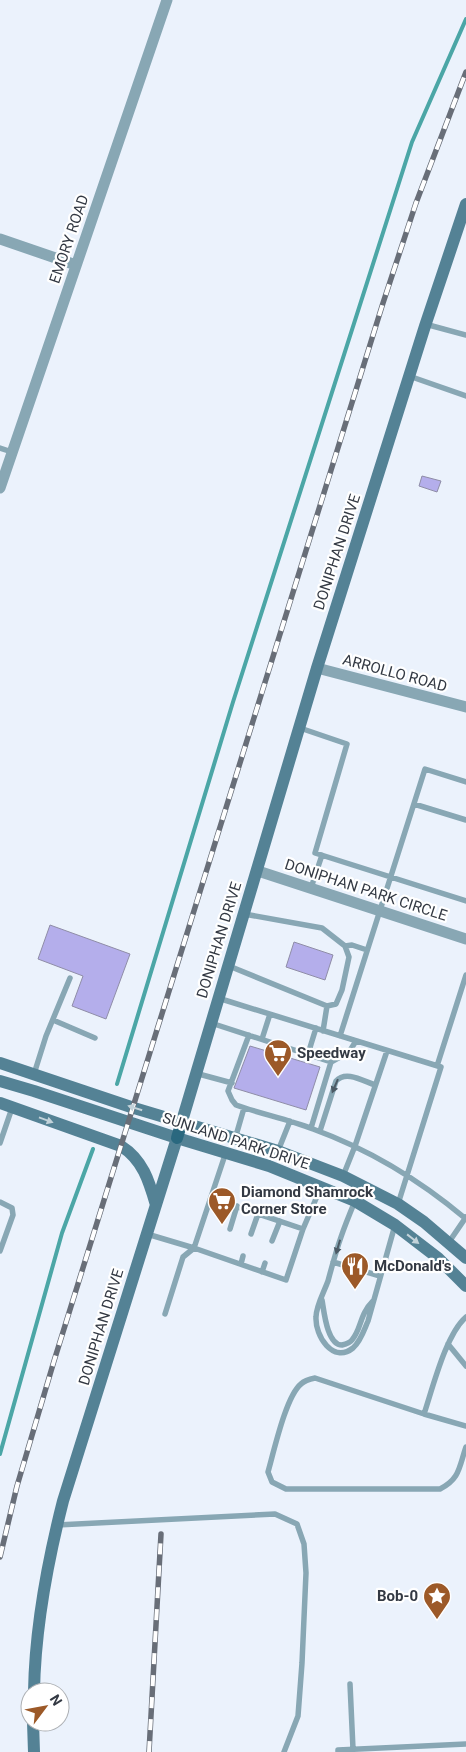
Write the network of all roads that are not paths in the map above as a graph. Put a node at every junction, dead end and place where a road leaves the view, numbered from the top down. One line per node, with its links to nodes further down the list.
1 (167, 0): 4 (street, EMORY ROAD)
2 (466, 204): 5 (main road, DONIPHAN DRIVE)
3 (0, 239): 4 (street)
4 (76, 265): 10 (street, EMORY ROAD)
5 (425, 324): 6 (lane); 7 (main road, DONIPHAN DRIVE)
6 (466, 335)
7 (409, 376): 8 (lane); 12 (main road, DONIPHAN DRIVE)
8 (466, 396)
9 (0, 448): 10 (lane)
10 (12, 452): 11 (street, EMORY ROAD)
11 (0, 488)
12 (317, 668): 13 (street, ARROLLO ROAD); 14 (main road, DONIPHAN DRIVE)
13 (466, 707)
14 (300, 728): 18 (lane); 19 (main road, DONIPHAN DRIVE)
15 (466, 782): 16 (lane)
16 (414, 804): 17 (lane); 20 (lane)
17 (466, 820)
18 (322, 855): 20 (lane); 21 (lane)
19 (258, 871): 21 (street, DONIPHAN PARK CIRCLE); 24 (main road, DONIPHAN DRIVE)
20 (390, 877): 22 (lane); 23 (lane)
21 (311, 888): 23 (street, DONIPHAN PARK CIRCLE)
22 (466, 900)
23 (380, 910): 25 (street, DONIPHAN PARK CIRCLE); 27 (lane)
24 (244, 914): 26 (lane); 28 (main road, DONIPHAN DRIVE)
25 (466, 938)
26 (345, 946): 27 (lane); 32 (lane)
27 (368, 950): 34 (lane)
28 (229, 966): 31 (main road, DONIPHAN DRIVE); 33 (lane)
29 (466, 975): 48 (lane)
30 (70, 978): 36 (lane)
31 (218, 998): 35 (lane); 37 (main road, DONIPHAN DRIVE)
32 (336, 1004): 33 (lane); 34 (lane)
33 (328, 1006): 38 (lane)
34 (349, 1009): 40 (lane)
35 (270, 1014): 38 (lane); 42 (lane)
36 (53, 1020): 41 (lane); 50 (lane)
37 (211, 1023): 39 (lane); 49 (main road, DONIPHAN DRIVE)
38 (320, 1030): 40 (lane); 45 (lane)
39 (248, 1035): 42 (lane); 52 (lane)
40 (340, 1036): 43 (lane)
41 (95, 1038)
42 (262, 1039): 45 (lane)
43 (356, 1041): 44 (lane); 46 (lane)
44 (387, 1051): 48 (lane); 53 (lane)
45 (308, 1054): 46 (lane)
46 (331, 1062): 58 (lane)
47 (0, 1063): 50 (main road, SUNLAND PARK DRIVE)
48 (437, 1066): 67 (lane)
49 (196, 1073): 52 (lane); 56 (main road, DONIPHAN DRIVE)
50 (34, 1074): 56 (main road, SUNLAND PARK DRIVE, one-way to 50)
51 (0, 1081): 60 (main road, SUNLAND PARK DRIVE)
52 (232, 1083): 55 (lane)
53 (375, 1085): 59 (lane, one-way to 59); 63 (lane)
54 (6, 1105): 62 (lane); 72 (main road, one-way to 72)
55 (244, 1108): 57 (lane); 61 (lane)
56 (182, 1121): 60 (main road, DONIPHAN DRIVE); 61 (main road, SUNLAND PARK DRIVE)
57 (290, 1121): 58 (lane); 64 (lane)
58 (311, 1128): 59 (lane)
59 (320, 1132): 63 (lane)
60 (177, 1138): 65 (main road, SUNLAND PARK DRIVE); 72 (main road, DONIPHAN DRIVE)
61 (234, 1139): 64 (main road, SUNLAND PARK DRIVE)
62 (0, 1143)
63 (355, 1146): 66 (lane); 67 (lane)
64 (278, 1151): 66 (main road, SUNLAND PARK DRIVE)
65 (226, 1152): 68 (main road, SUNLAND PARK DRIVE); 69 (lane)
66 (344, 1176): 73 (main road, SUNLAND PARK DRIVE)
67 (408, 1176): 73 (lane); 76 (lane)
68 (321, 1187): 70 (main road, SUNLAND PARK DRIVE); 80 (lane)
69 (211, 1198): 74 (lane); 85 (lane)
70 (355, 1201): 78 (main road, SUNLAND PARK DRIVE); 89 (lane, one-way to 89)
71 (0, 1202): 86 (lane)
72 (156, 1204): 81 (main road, DONIPHAN DRIVE)
73 (398, 1204): 84 (main road, SUNLAND PARK DRIVE)
74 (237, 1206): 75 (lane); 79 (lane)
75 (258, 1214): 77 (lane); 82 (lane)
76 (466, 1219): 84 (lane)
77 (280, 1221): 80 (lane); 83 (lane)
78 (395, 1225): 93 (lane); 94 (main road, SUNLAND PARK DRIVE, one-way to 94)
79 (230, 1229)
80 (304, 1229): 92 (lane)
81 (147, 1234): 85 (lane); 104 (main road, DONIPHAN DRIVE)
82 (251, 1234)
83 (272, 1241)
84 (448, 1242): 88 (main road, SUNLAND PARK DRIVE)
85 (194, 1248): 91 (lane); 97 (lane)
86 (0, 1251)
87 (243, 1256): 91 (lane)
88 (466, 1258)
89 (334, 1262): 93 (lane); 95 (lane)
90 (265, 1263): 92 (lane)
91 (241, 1264): 92 (lane)
92 (262, 1272)
93 (380, 1276): 96 (lane)
94 (466, 1286)
95 (322, 1298): 96 (lane); 96 (lane)
96 (373, 1301)
97 (165, 1314)
98 (466, 1317): 99 (lane)
99 (448, 1344): 100 (lane); 101 (lane)
100 (466, 1366)
101 (424, 1414): 102 (lane); 103 (lane)
102 (466, 1426)
103 (466, 1447)
104 (57, 1525): 105 (main road, DONIPHAN DRIVE); 112 (lane)
105 (35, 1682)
106 (350, 1684): 109 (lane)
107 (34, 1732): 111 (main road)
108 (466, 1744): 110 (lane)
109 (352, 1749): 110 (lane); 113 (lane)
110 (430, 1749)
111 (34, 1752)
112 (284, 1752)
113 (338, 1752)

